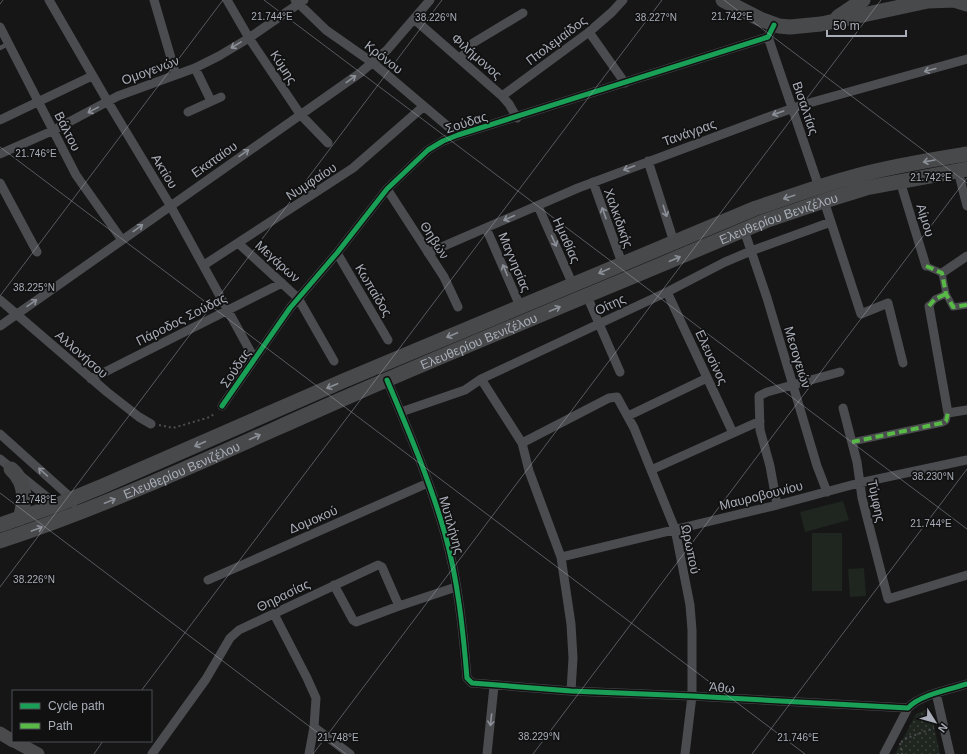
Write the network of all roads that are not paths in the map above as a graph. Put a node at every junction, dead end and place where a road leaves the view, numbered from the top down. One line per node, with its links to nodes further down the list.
1 (49, 0): 25 (street, Ακτίου)
2 (154, 0): 24 (street)
3 (227, 0): 18 (street, Κύμης)
4 (430, 0): 13 (street, Εκαταίου)
5 (623, 0): 17 (street, Πτολεμαίδος)
6 (723, 0): 16 (main road)
7 (863, 0): 14 (main road)
8 (299, 1): 18 (street, Ομογενών); 22 (street, Κρόνου)
9 (930, 1): 10 (main road); 11 (main road)
10 (899, 4): 14 (main road)
11 (967, 4)
12 (523, 13): 20 (street)
13 (414, 19): 20 (street, Φιλήμονος); 22 (street, Εκαταίου)
14 (824, 23): 16 (main road)
15 (0, 27): 19 (street, Βάλτου)
16 (771, 31): 26 (street, Σούδας); 33 (street, Βισαλτίας)
17 (589, 32): 26 (street); 27 (street, Πτολεμαίδος)
18 (249, 38): 23 (street, Ομογενών, one-way to 23); 35 (street, Κύμης)
19 (4, 46): 30 (street, Βάλτου)
20 (460, 59): 27 (street, Φιλήμονος)
21 (967, 59): 33 (street, Τανάγρας, one-way to 33)
22 (373, 63): 32 (street, Κρόνου); 35 (street, Εκαταίου, one-way to 22)
23 (195, 68): 24 (street, Ομογενών); 29 (street)
24 (176, 75): 31 (street, Ομογενών)
25 (92, 76): 30 (street); 31 (street, Ακτίου)
26 (625, 83): 36 (street, Σούδας)
27 (502, 96): 36 (street, Φιλήμονος)
28 (221, 97): 29 (street)
29 (211, 101): 34 (street)
30 (38, 102): 37 (street); 38 (street, Βάλτου)
31 (108, 102): 38 (street, Ομογενών, one-way to 38); 51 (street, Ακτίου)
32 (424, 106): 39 (street, Κρόνου); 59 (street, Νυμφαίου)
33 (792, 108): 43 (street, Τανάγρας, one-way to 43); 48 (street, Βισαλτίας)
34 (188, 112)
35 (300, 114): 40 (street, Κύμης); 51 (street, Εκαταίου, one-way to 35)
36 (517, 118): 39 (street, Σούδας)
37 (0, 120)
38 (52, 131): 41 (street, Ομογενών); 57 (street, Βάλτου)
39 (458, 135): 49 (street, Σούδας)
40 (328, 142)
41 (0, 154)
42 (967, 154): 48 (main road, Ελευθερίου Βενιζέλου, one-way to 48)
43 (648, 161): 45 (street, Τανάγρας, one-way to 45); 58 (street, one-way to 58)
44 (963, 170): 46 (main road, Ελευθερίου Βενιζέλου); 53 (street)
45 (593, 182): 52 (street, Τανάγρας); 65 (street, Χαλκιδικής, one-way to 45)
46 (900, 182): 50 (main road, Ελευθερίου Βενιζέλου); 67 (street, Αίμου)
47 (0, 183): 61 (street)
48 (819, 187): 58 (main road, Ελευθερίου Βενιζέλου, one-way to 58)
49 (387, 189): 62 (street, Σούδας); 63 (street, Θηβών)
50 (824, 201): 54 (street); 56 (main road, Ελευθερίου Βενιζέλου)
51 (170, 205): 57 (street, Εκαταίου, one-way to 51); 66 (street, Ακτίου)
52 (538, 206): 55 (street, Τανάγρας, one-way to 55); 70 (street, Ημαθίας, one-way to 70)
53 (967, 206)
54 (831, 222): 60 (street, Οίτης); 87 (street)
55 (486, 228): 63 (street, Τανάγρας); 77 (street, Μαγνησίας, one-way to 55)
56 (744, 230): 60 (street, Μεσογειών); 73 (main road, Ελευθερίου Βενιζέλου, one-way to 56)
57 (122, 240): 81 (street, Εκαταίου, one-way to 57)
58 (674, 242): 65 (main road, Ελευθερίου Βενιζέλου)
59 (238, 243): 66 (street, Νυμφαίου); 69 (street, Μεγάρων)
60 (751, 251): 71 (street, Οίτης); 94 (street, Μεσογειών)
61 (38, 252)
62 (337, 253): 74 (street, Σούδας); 84 (street, Κωπαίδος)
63 (428, 253): 79 (street, Θηβών)
64 (967, 256): 68 (street)
65 (622, 263): 70 (main road, Ελευθερίου Βενιζέλου, one-way to 70)
66 (204, 265): 80 (street, Ακτίου)
67 (926, 266): 68 (street)
68 (942, 273): 72 (street)
69 (282, 283): 74 (street, Μεγάρων); 80 (street, Πάροδος Σούδας)
70 (573, 285): 77 (main road, Ελευθερίου Βενιζέλου)
71 (667, 292): 82 (street, Οίτης); 90 (street, Ελευσίνος)
72 (946, 294): 76 (street); 78 (street)
73 (587, 296): 82 (street); 93 (main road, Ελευθερίου Βενιζέλου, one-way to 73)
74 (298, 298): 85 (street, Σούδας); 86 (street, Μεγάρων)
75 (0, 300): 81 (street, Αλλονήσου)
76 (967, 304)
77 (520, 306): 113 (main road, Ελευθερίου Βενιζέλου, one-way to 113)
78 (929, 306): 99 (street)
79 (458, 307)
80 (228, 310): 85 (street, Ακτίου); 91 (street, Πάροδος Σούδας)
81 (16, 314): 83 (street, Εκαταίου); 91 (street, Αλλονήσου)
82 (599, 324): 88 (street); 92 (street, Οίτης)
83 (0, 326)
84 (388, 340)
85 (254, 358): 95 (street, Σούδας)
86 (334, 361)
87 (903, 363)
88 (620, 372)
89 (840, 372): 94 (street)
90 (707, 378): 100 (street); 103 (street, Ελευσίνος)
91 (91, 379): 102 (street, Αλλονήσου)
92 (481, 379): 98 (street, Οίτης); 106 (street)
93 (387, 380): 98 (street, Μυτιλήνης); 116 (main road, Ελευθερίου Βενιζέλου, one-way to 93)
94 (793, 384): 101 (street); 112 (street, Μεσογειών)
95 (222, 406)
96 (843, 408): 105 (street, Τύμφης)
97 (967, 410): 99 (street)
98 (401, 412): 110 (street, Μυτιλήνης)
99 (948, 413): 105 (street)
100 (628, 416): 106 (street, Ωρωπού); 109 (street, Ωρωπού)
101 (760, 421): 103 (street); 115 (street)
102 (151, 424)
103 (733, 433): 109 (street)
104 (0, 434): 113 (street, one-way to 104)
105 (852, 442): 111 (street, Τύμφης)
106 (522, 443): 121 (street)
107 (967, 460): 111 (street, Μαυροβουνίου)
108 (5, 464): 114 (street); 117 (main road)
109 (651, 470): 119 (street, Ωρωπού)
110 (428, 483): 123 (street, Δομοκού); 125 (street, Μυτιλήνης)
111 (859, 483): 112 (street, Μαυροβουνίου); 122 (street, Τύμφης)
112 (827, 492): 115 (street, Μαυροβουνίου)
113 (71, 499): 114 (main road, Ελευθερίου Βενιζέλου); 116 (street)
114 (57, 505): 116 (street); 117 (main road, Ελευθερίου Βενιζέλου)
115 (778, 505): 119 (street, Μαυροβουνίου)
116 (74, 515): 120 (main road, Ελευθερίου Βενιζέλου, one-way to 116)
117 (20, 518): 118 (main road, Ελευθερίου Βενιζέλου)
118 (0, 525)
119 (675, 529): 121 (street, Μαυροβουνίου); 133 (street, Ωρωπού)
120 (0, 541)
121 (561, 557): 131 (street)
122 (967, 575)
123 (208, 580)
124 (334, 585): 126 (street); 126 (street, Θηρασίας); 127 (street, Θηρασίας)
125 (456, 587): 126 (street); 128 (street, Μυτιλήνης)
126 (399, 606)
127 (274, 614): 135 (street); 140 (street, Θηρασίας)
128 (470, 682): 130 (street, Άθω)
129 (967, 684): 132 (street)
130 (494, 686): 131 (street, Άθω); 143 (street, one-way to 143)
131 (571, 691): 133 (street, Άθω)
132 (936, 694): 134 (street); 146 (street)
133 (692, 696): 134 (street, Άθω); 144 (street, Ωρωπού)
134 (908, 708): 145 (street)
135 (314, 727): 141 (street); 142 (street)
136 (0, 733): 137 (main road)
137 (12, 740)
138 (15, 742): 139 (main road)
139 (38, 754)
140 (152, 754)
141 (308, 754)
142 (350, 754)
143 (487, 754)
144 (685, 754)
145 (884, 754)
146 (950, 754)

